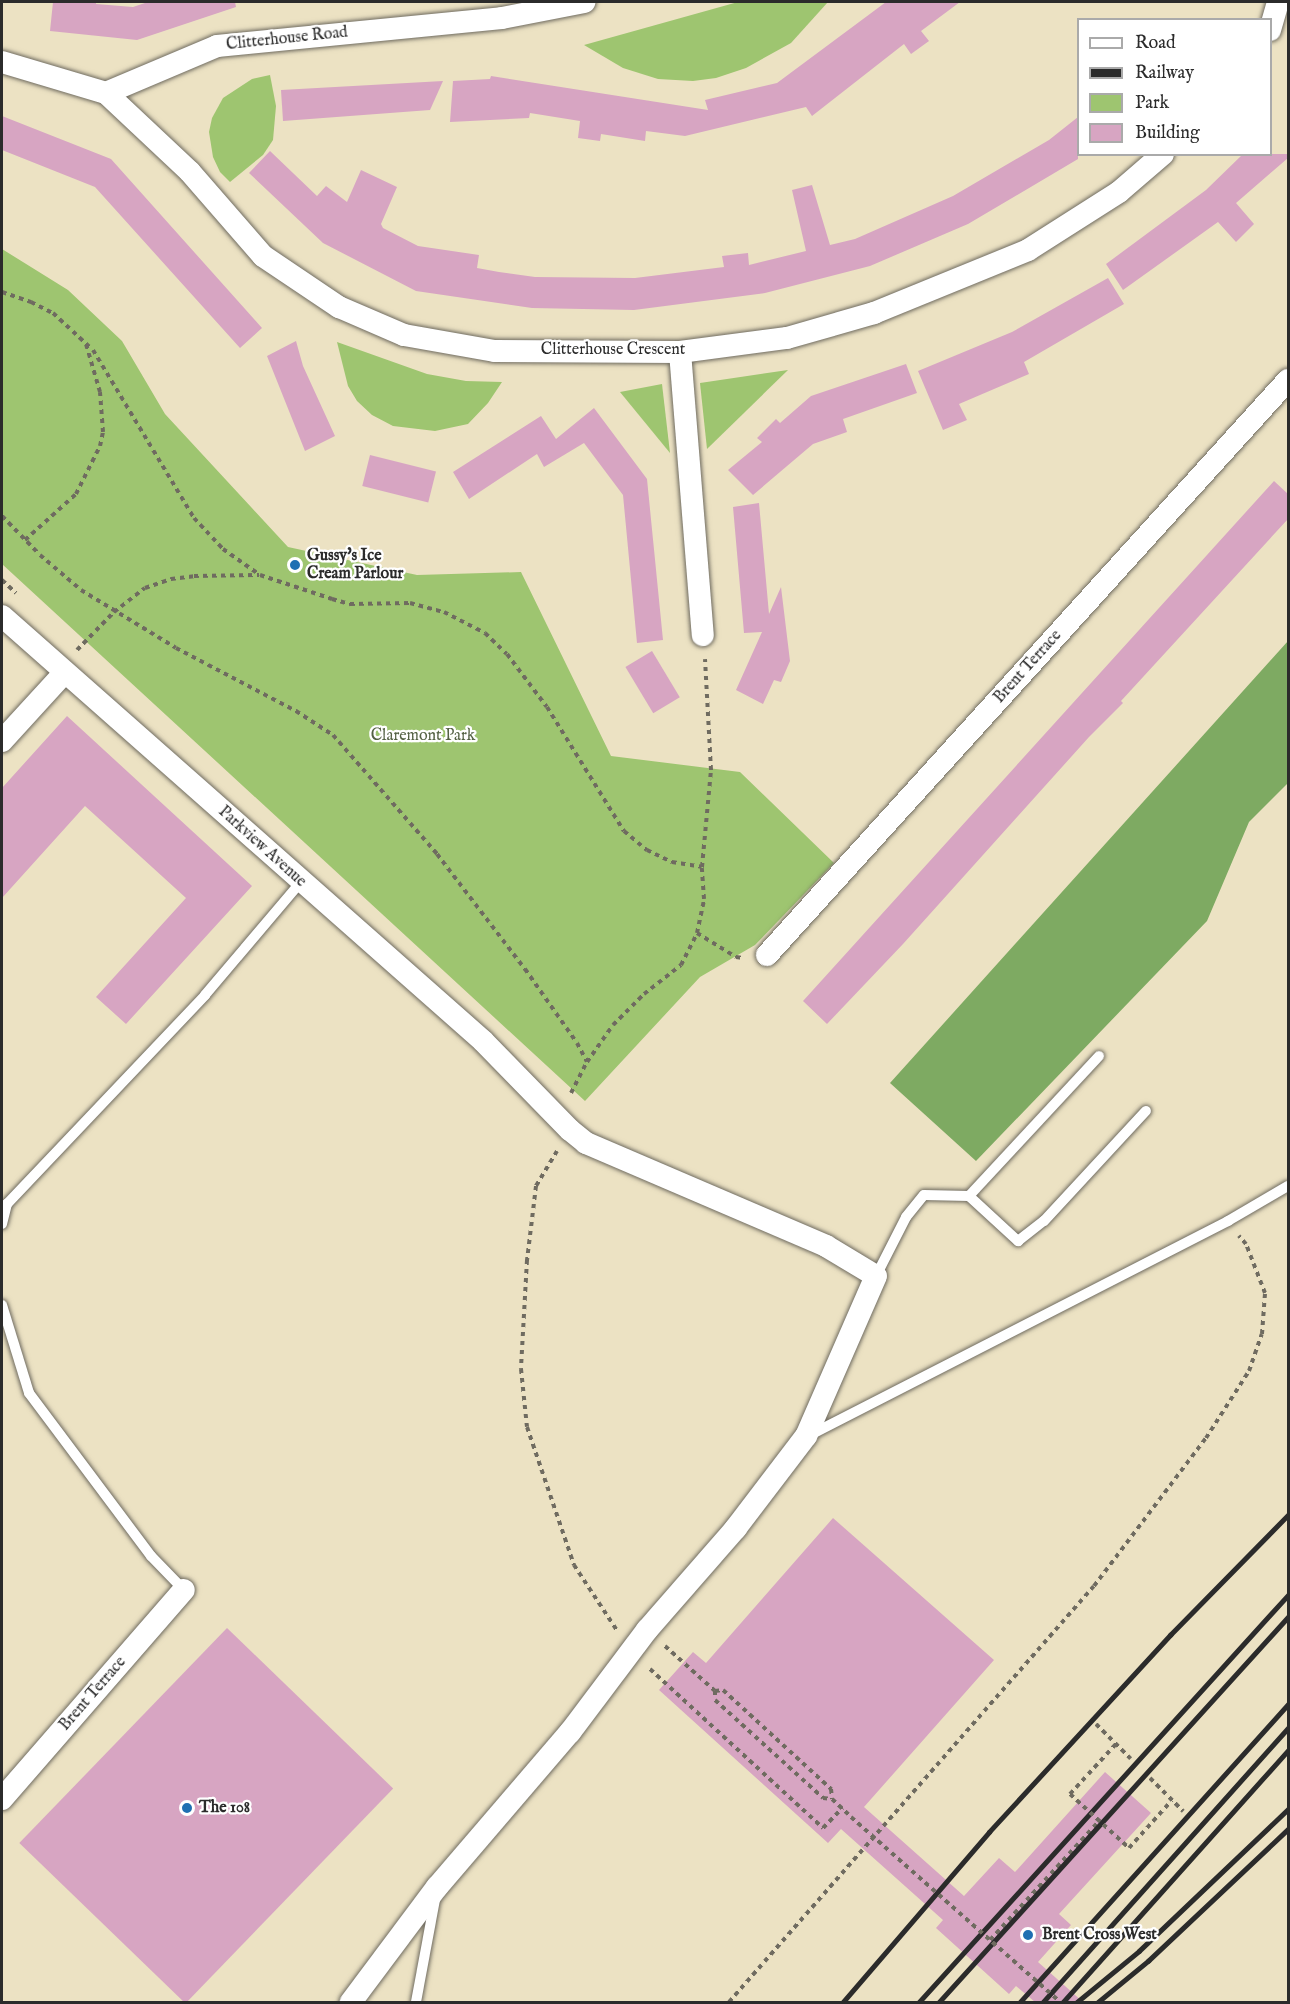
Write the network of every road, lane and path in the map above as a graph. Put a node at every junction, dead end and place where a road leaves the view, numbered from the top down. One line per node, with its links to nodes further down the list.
1 (584, 2): 5 (street, Clitterhouse Road)
2 (1278, 2): 3 (street)
3 (1272, 23)
4 (2, 62): 5 (street)
5 (106, 93): 9 (street, Clitterhouse Crescent)
6 (1161, 156): 9 (street, Clitterhouse Crescent)
7 (2, 292): 8 (path)
8 (84, 341): 12 (path); 13 (path)
9 (680, 352): 16 (street)
10 (1288, 380): 23 (street, Brent Terrace)
11 (2, 516): 12 (path)
12 (25, 540): 14 (path)
13 (260, 574): 14 (path); 20 (path)
14 (114, 612): 17 (path); 25 (path)
15 (2, 616): 18 (street, Parkview Avenue)
16 (703, 635): 20 (path)
17 (77, 650)
18 (64, 672): 19 (street); 21 (street, Parkview Avenue)
19 (2, 741)
20 (702, 867): 22 (path)
21 (301, 882): 27 (street, Parkview Avenue); 30 (lane)
22 (697, 933): 23 (path); 25 (path)
23 (767, 955)
24 (1099, 1056): 29 (lane)
25 (586, 1062): 27 (path)
26 (1146, 1111): 29 (lane)
27 (570, 1130): 33 (street, Parkview Avenue); 38 (path)
28 (1288, 1186): 31 (lane)
29 (969, 1196): 33 (lane)
30 (4, 1203): 32 (lane)
31 (1228, 1221): 35 (lane); 54 (path)
32 (2, 1224)
33 (876, 1276): 35 (street)
34 (2, 1305): 36 (lane)
35 (806, 1437): 37 (street)
36 (184, 1590): 44 (street, Brent Terrace)
37 (647, 1630): 38 (street); 39 (path)
38 (631, 1651): 47 (path); 50 (street)
39 (715, 1691): 45 (path); 45 (path)
40 (1096, 1724): 41 (path)
41 (1116, 1744): 42 (path); 49 (path, bridge)
42 (1131, 1759)
43 (1150, 1778): 46 (path)
44 (2, 1799)
45 (832, 1799): 47 (path)
46 (1172, 1800): 48 (path); 49 (path, bridge)
47 (842, 1808): 51 (path, bridge)
48 (1183, 1811)
49 (1099, 1821): 51 (path)
50 (437, 1887): 52 (street); 53 (lane)
51 (990, 1940): 55 (path, bridge)
52 (351, 2002)
53 (416, 2002)
54 (729, 2002)
55 (1060, 2002)

